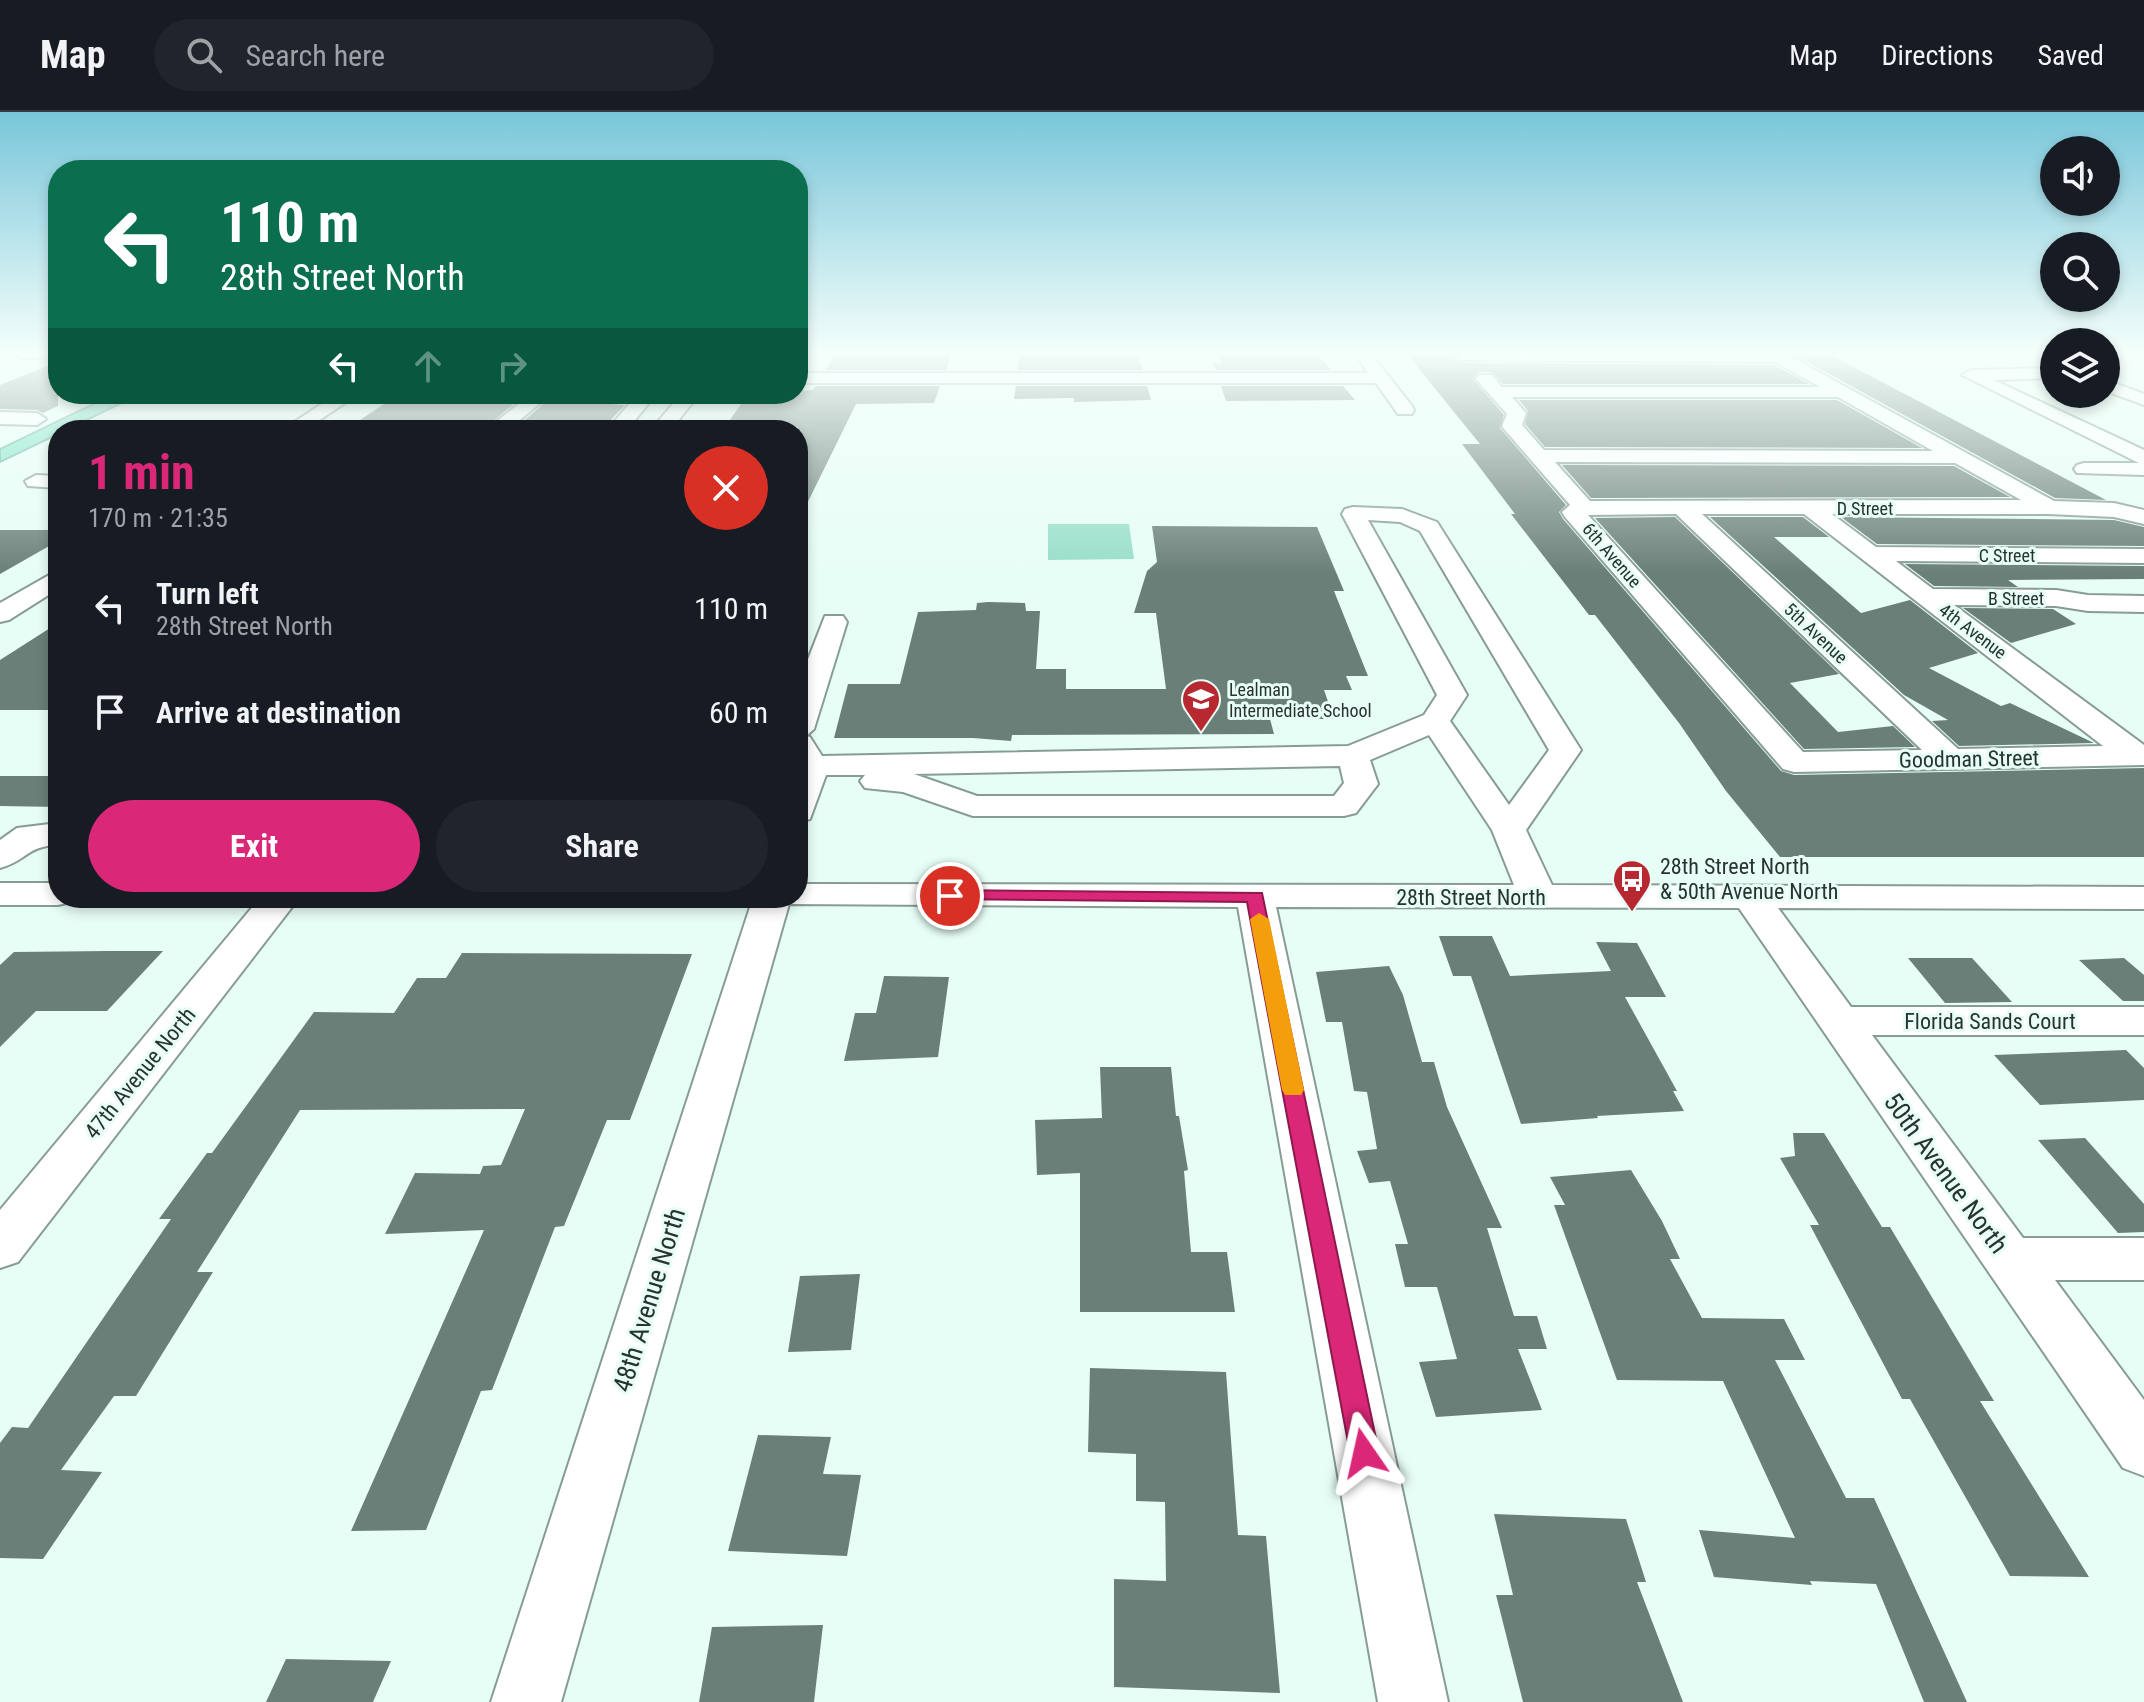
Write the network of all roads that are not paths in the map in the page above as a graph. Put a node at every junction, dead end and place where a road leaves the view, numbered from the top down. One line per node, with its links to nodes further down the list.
1 (1512, 426): 4 (street, 6th Avenue)
2 (1904, 426): 5 (street)
3 (2078, 426): 6 (street)
4 (1539, 456): 5 (street); 12 (street, 6th Avenue)
5 (1962, 457): 11 (street)
6 (2144, 458)
7 (2084, 469): 8 (street)
8 (2144, 469)
9 (36, 481): 10 (street)
10 (48, 482)
11 (2048, 507): 14 (street, D Street); 15 (street, D Street)
12 (1584, 508): 13 (street, D Street); 32 (street, 6th Avenue)
13 (1682, 508): 14 (street, D Street); 31 (street, 5th Avenue)
14 (1810, 508): 16 (street, 4th Avenue)
15 (2144, 517)
16 (1870, 554): 17 (street, C Street); 20 (street, 4th Avenue)
17 (2144, 556)
18 (48, 584): 23 (street)
19 (2144, 592): 21 (street, B Street)
20 (1928, 597): 21 (street, B Street); 29 (street, 4th Avenue)
21 (2056, 598): 22 (street, B Street)
22 (2144, 604)
23 (0, 614)
24 (834, 622): 25 (street)
25 (808, 699)
26 (1435, 721): 30 (street); 33 (street); 33 (street)
27 (808, 754): 30 (street)
28 (808, 755): 30 (street)
29 (2139, 755): 31 (street, Goodman Street)
30 (1353, 756)
31 (1950, 759): 32 (street, Goodman Street)
32 (1794, 762)
33 (1509, 830): 38 (street)
34 (48, 834): 35 (street)
35 (0, 857)
36 (808, 895): 37 (street, 28th Street North)
37 (1255, 896): 38 (street, 28th Street North); 50 (street)
38 (1538, 897): 39 (street, 28th Street North)
39 (1750, 897): 40 (street, 28th Street North); 43 (street, 50th Avenue North)
40 (2144, 898)
41 (272, 908): 45 (street, 47th Avenue North)
42 (769, 908): 49 (street, 48th Avenue North)
43 (1836, 1021): 44 (street, Florida Sands Court); 46 (street, 50th Avenue North)
44 (2144, 1021)
45 (0, 1247)
46 (2009, 1259): 47 (street); 48 (street, 50th Avenue North)
47 (2144, 1259)
48 (2144, 1448)
49 (526, 1702)
50 (1413, 1702)

